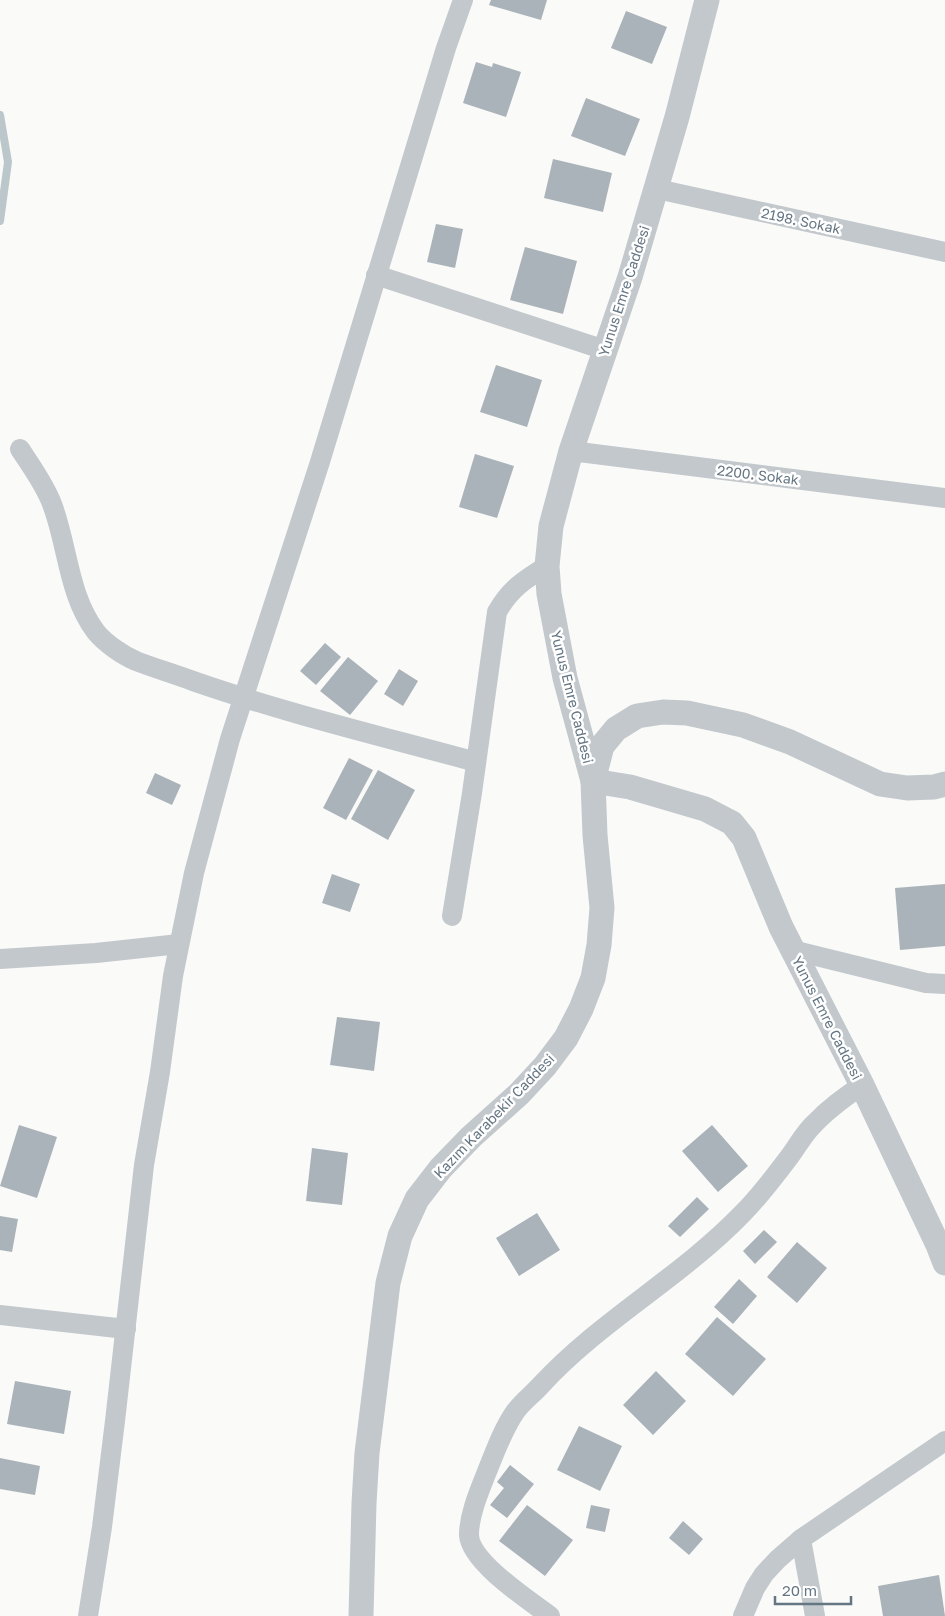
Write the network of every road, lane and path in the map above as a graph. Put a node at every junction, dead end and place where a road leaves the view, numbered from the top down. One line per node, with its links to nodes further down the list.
1 (463, 0): 5 (street)
2 (707, 0): 3 (street, Yunus Emre Caddesi)
3 (656, 189): 4 (street, 2198. Sokak); 6 (street, Yunus Emre Caddesi)
4 (945, 252)
5 (376, 275): 6 (street); 11 (street)
6 (605, 350): 8 (street, Yunus Emre Caddesi)
7 (20, 449): 11 (street)
8 (571, 451): 9 (street, 2200. Sokak); 10 (street, Yunus Emre Caddesi)
9 (945, 498)
10 (547, 566): 12 (street); 13 (street, Yunus Emre Caddesi)
11 (243, 698): 12 (street); 16 (street)
12 (476, 762): 15 (street)
13 (593, 781): 14 (street, Kazım Karabekir Caddesi); 17 (street, Yunus Emre Caddesi); 27 (street, Kazım Karabekir Caddesi)
14 (945, 784)
15 (452, 916)
16 (179, 944): 18 (street); 23 (street)
17 (792, 950): 19 (street); 20 (street, Yunus Emre Caddesi)
18 (0, 960)
19 (945, 984)
20 (862, 1085): 21 (street, Yunus Emre Caddesi); 28 (street)
21 (945, 1263)
22 (0, 1315): 23 (street)
23 (126, 1329): 26 (street)
24 (945, 1441): 25 (street)
25 (801, 1539): 29 (street); 30 (street)
26 (88, 1616)
27 (361, 1616)
28 (550, 1616)
29 (743, 1616)
30 (814, 1616)

